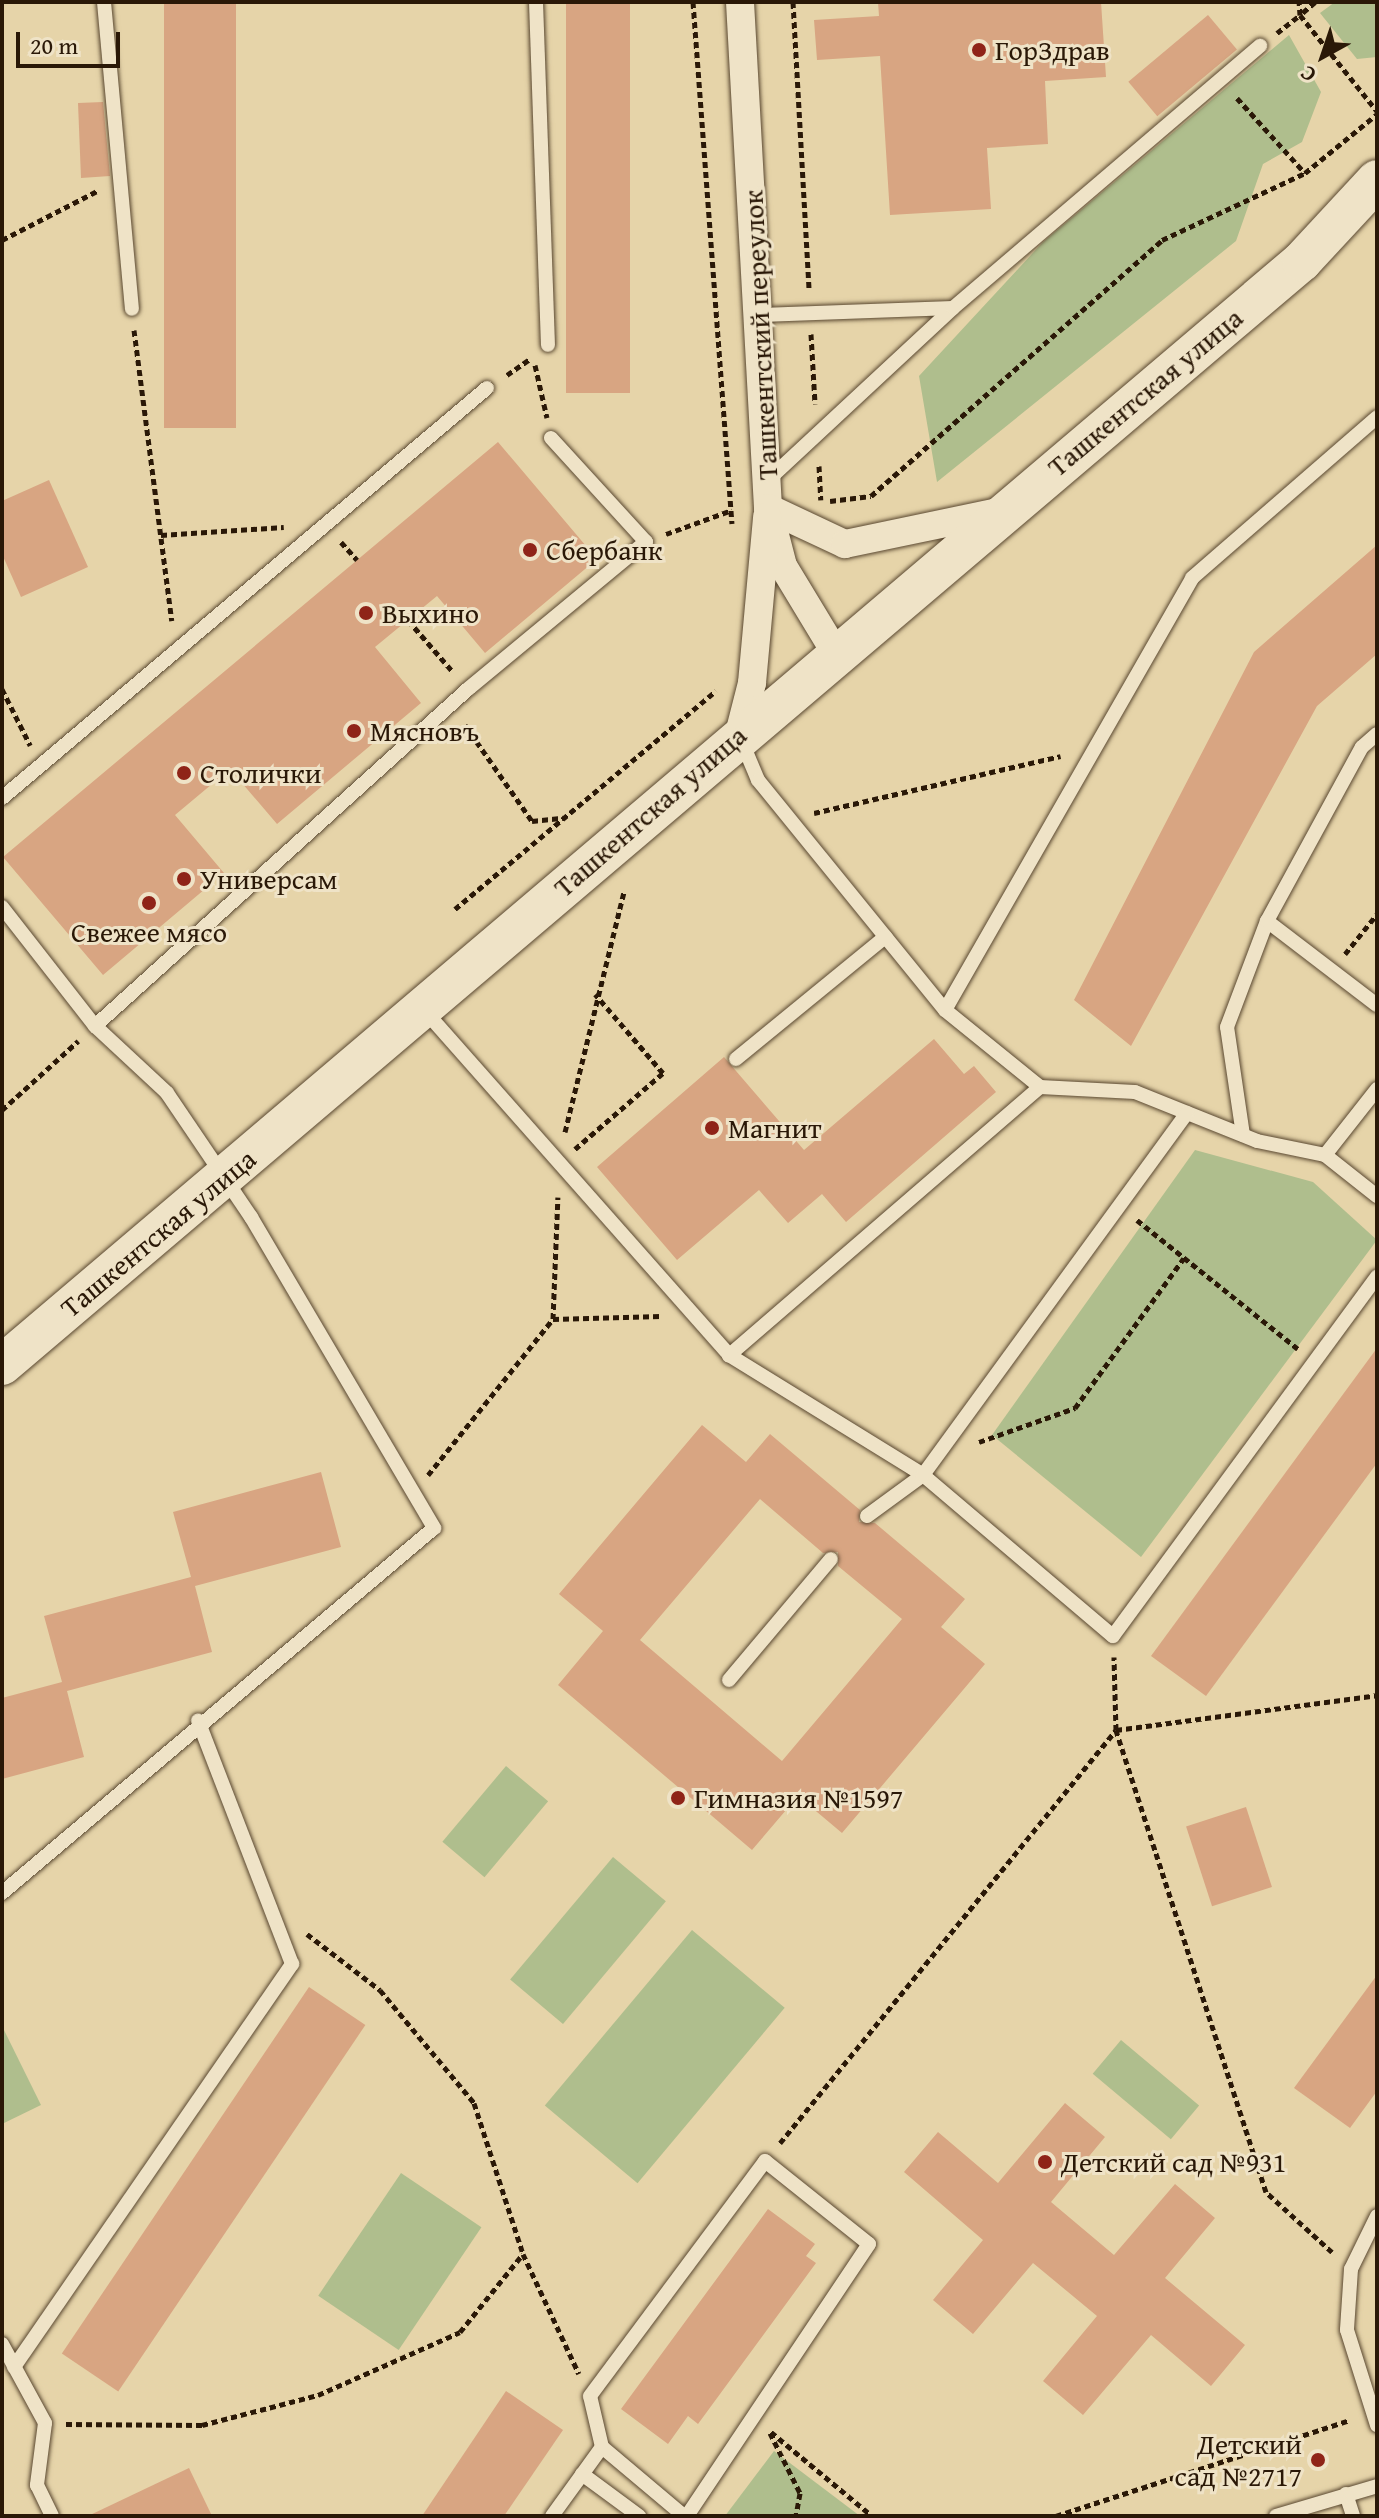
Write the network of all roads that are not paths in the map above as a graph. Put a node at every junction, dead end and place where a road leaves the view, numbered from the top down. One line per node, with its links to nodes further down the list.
1 (104, 2): 9 (lane)
2 (536, 2): 11 (lane)
3 (740, 2): 10 (street, Ташкентский переулок)
4 (1260, 46): 8 (lane)
5 (1377, 180): 7 (main road, Ташкентская улица)
6 (1377, 218): 7 (main road, Ташкентская улица)
7 (1302, 261): 17 (main road, Ташкентская улица)
8 (953, 308): 10 (lane); 15 (lane)
9 (132, 309)
10 (761, 315): 15 (street, Ташкентский переулок)
11 (548, 345)
12 (487, 388): 21 (lane)
13 (1377, 417): 27 (lane)
14 (551, 438): 28 (lane)
15 (769, 479): 16 (street, Ташкентский переулок)
16 (768, 508): 17 (street); 18 (street, Ташкентский переулок); 19 (street)
17 (1004, 511): 18 (main road, Ташкентская улица)
18 (835, 652): 19 (main road, Ташкентская улица)
19 (739, 734): 24 (lane); 26 (main road, Ташкентская улица)
20 (1377, 734): 23 (lane)
21 (2, 798)
22 (2, 907): 28 (lane)
23 (1267, 921): 25 (lane); 33 (lane)
24 (885, 937): 27 (lane); 29 (lane)
25 (1377, 1005)
26 (423, 1008): 35 (main road, Ташкентская улица); 38 (lane)
27 (945, 1010): 30 (lane)
28 (95, 1026): 35 (lane)
29 (736, 1059)
30 (1040, 1087): 32 (lane); 38 (lane)
31 (1377, 1089): 34 (lane)
32 (1187, 1113): 33 (lane); 40 (lane)
33 (1243, 1135): 34 (lane)
34 (1325, 1155): 36 (lane)
35 (223, 1178): 39 (main road, Ташкентская улица); 44 (lane)
36 (1377, 1196)
37 (1377, 1277): 40 (lane)
38 (729, 1355): 40 (lane)
39 (2, 1365)
40 (923, 1475): 41 (lane)
41 (867, 1516)
42 (831, 1559): 43 (lane)
43 (729, 1680)
44 (198, 1721): 45 (lane); 48 (lane)
45 (2, 1893)
46 (1377, 2216): 49 (lane)
47 (2, 2344): 48 (lane)
48 (14, 2367): 54 (lane)
49 (1375, 2419)
50 (602, 2447): 51 (lane); 57 (lane); 57 (lane)
51 (582, 2474): 55 (lane); 56 (lane)
52 (1377, 2486): 53 (lane)
53 (1346, 2494): 58 (lane); 59 (lane)
54 (52, 2516)
55 (552, 2516)
56 (639, 2516)
57 (686, 2516)
58 (1276, 2516)
59 (1353, 2516)

